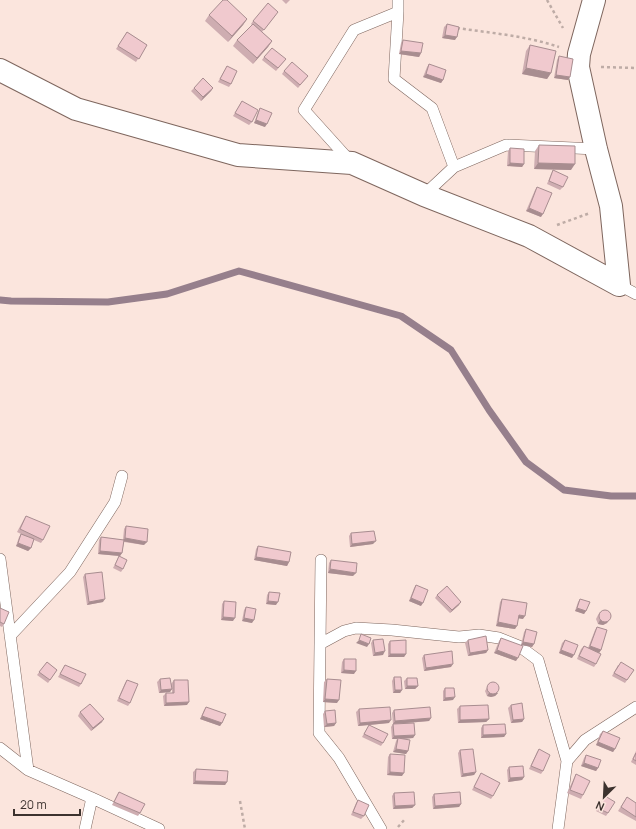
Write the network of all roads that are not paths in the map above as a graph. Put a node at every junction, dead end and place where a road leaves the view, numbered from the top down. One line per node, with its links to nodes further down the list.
1 (398, 0): 3 (lane)
2 (594, 0): 5 (street)
3 (398, 12): 6 (lane); 7 (lane)
4 (0, 70): 6 (street)
5 (596, 149): 7 (lane); 9 (street)
6 (352, 163): 8 (street)
7 (454, 167): 8 (lane)
8 (424, 195): 9 (street)
9 (627, 290)
10 (122, 476): 13 (lane)
11 (0, 559): 13 (lane)
12 (321, 560): 14 (lane)
13 (10, 636): 18 (lane)
14 (320, 644): 17 (lane); 22 (lane)
15 (636, 707): 17 (lane)
16 (0, 748): 18 (lane)
17 (567, 761): 23 (lane)
18 (28, 770): 19 (lane)
19 (92, 798): 20 (lane); 21 (lane)
20 (85, 829)
21 (159, 829)
22 (381, 829)
23 (558, 829)

